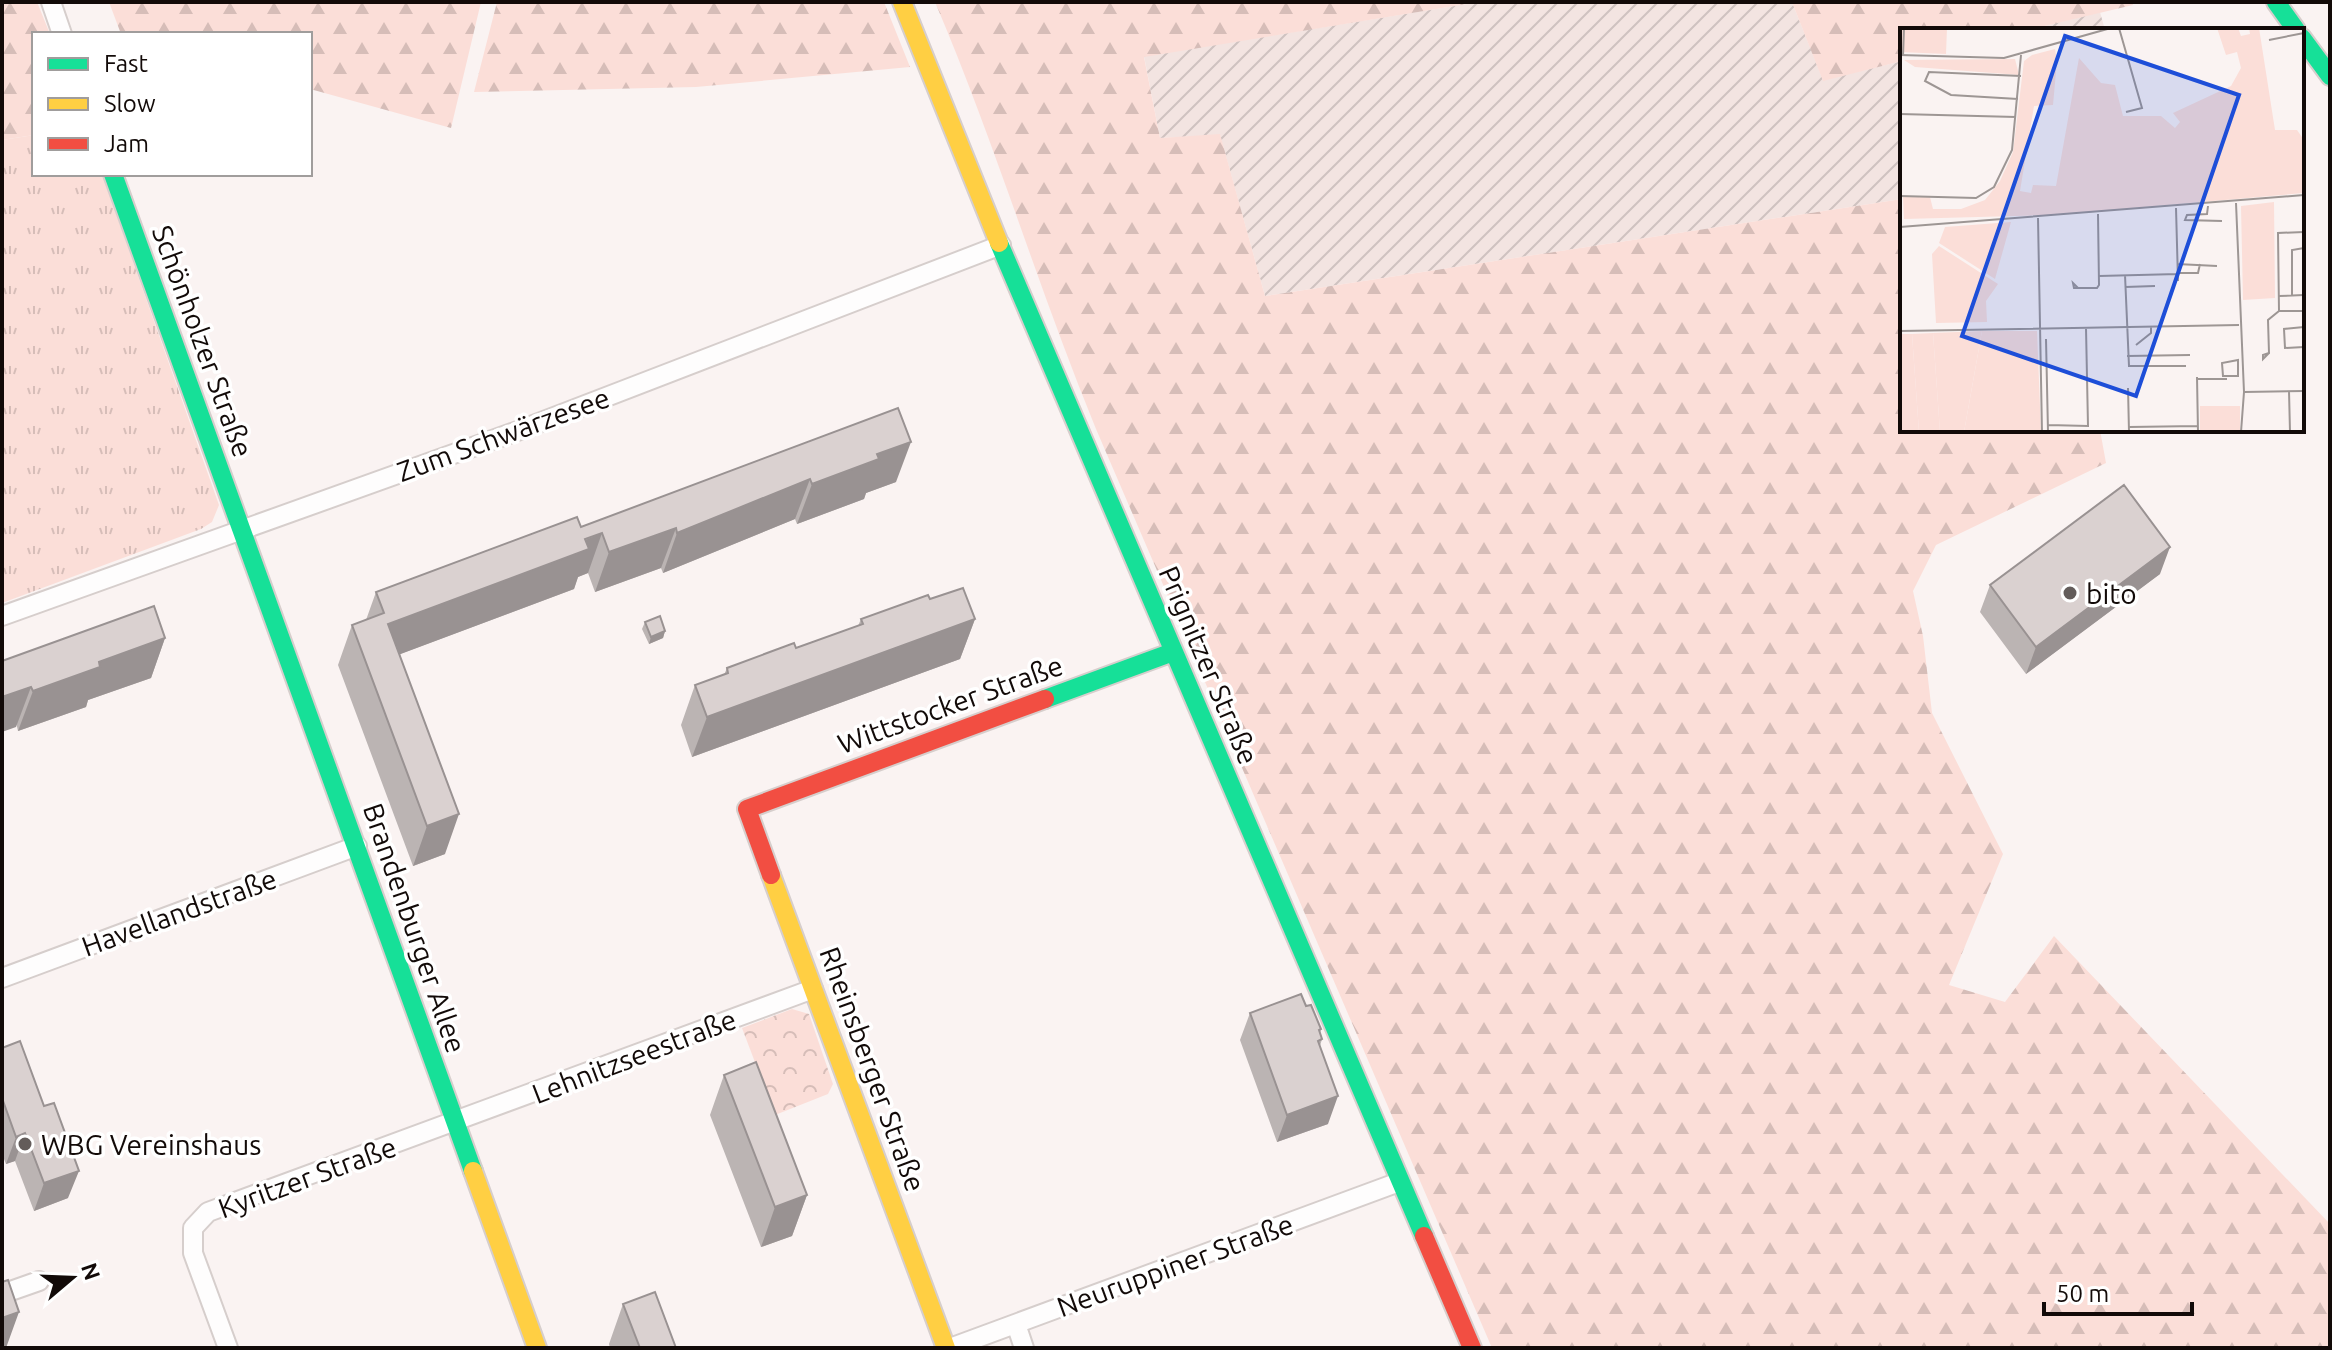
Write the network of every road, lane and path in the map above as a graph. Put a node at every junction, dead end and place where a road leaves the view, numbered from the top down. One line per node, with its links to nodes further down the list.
1 (51, 2): 5 (street)
2 (902, 2): 9 (street, Prignitzer Straße)
3 (2276, 2): 4 (street)
4 (2295, 28)
5 (61, 32)
6 (2304, 41): 7 (street)
7 (2330, 76)
8 (114, 176): 10 (street, Schönholzer Straße)
9 (1001, 245): 10 (street, Zum Schwärzesee); 12 (street, Prignitzer Straße)
10 (240, 527): 11 (street, Zum Schwärzesee); 14 (street, Brandenburger Allee)
11 (2, 616)
12 (1173, 652): 13 (street, Wittstocker Straße); 18 (street, Prignitzer Straße)
13 (747, 809): 16 (street, Rheinsberger Straße)
14 (357, 846): 15 (street, Havellandstraße); 17 (street, Brandenburger Allee)
15 (2, 978)
16 (813, 989): 17 (street, Lehnitzseestraße); 24 (street, Rheinsberger Straße)
17 (454, 1123): 22 (street, Kyritzer Straße); 23 (street, Brandenburger Allee)
18 (1399, 1182): 21 (street, Neuruppiner Straße); 26 (street, Prignitzer Straße)
19 (39, 1281): 20 (street)
20 (2, 1294)
21 (1016, 1324): 24 (street, Neuruppiner Straße); 25 (street)
22 (228, 1348)
23 (537, 1348)
24 (948, 1348)
25 (1024, 1348)
26 (1472, 1348)

